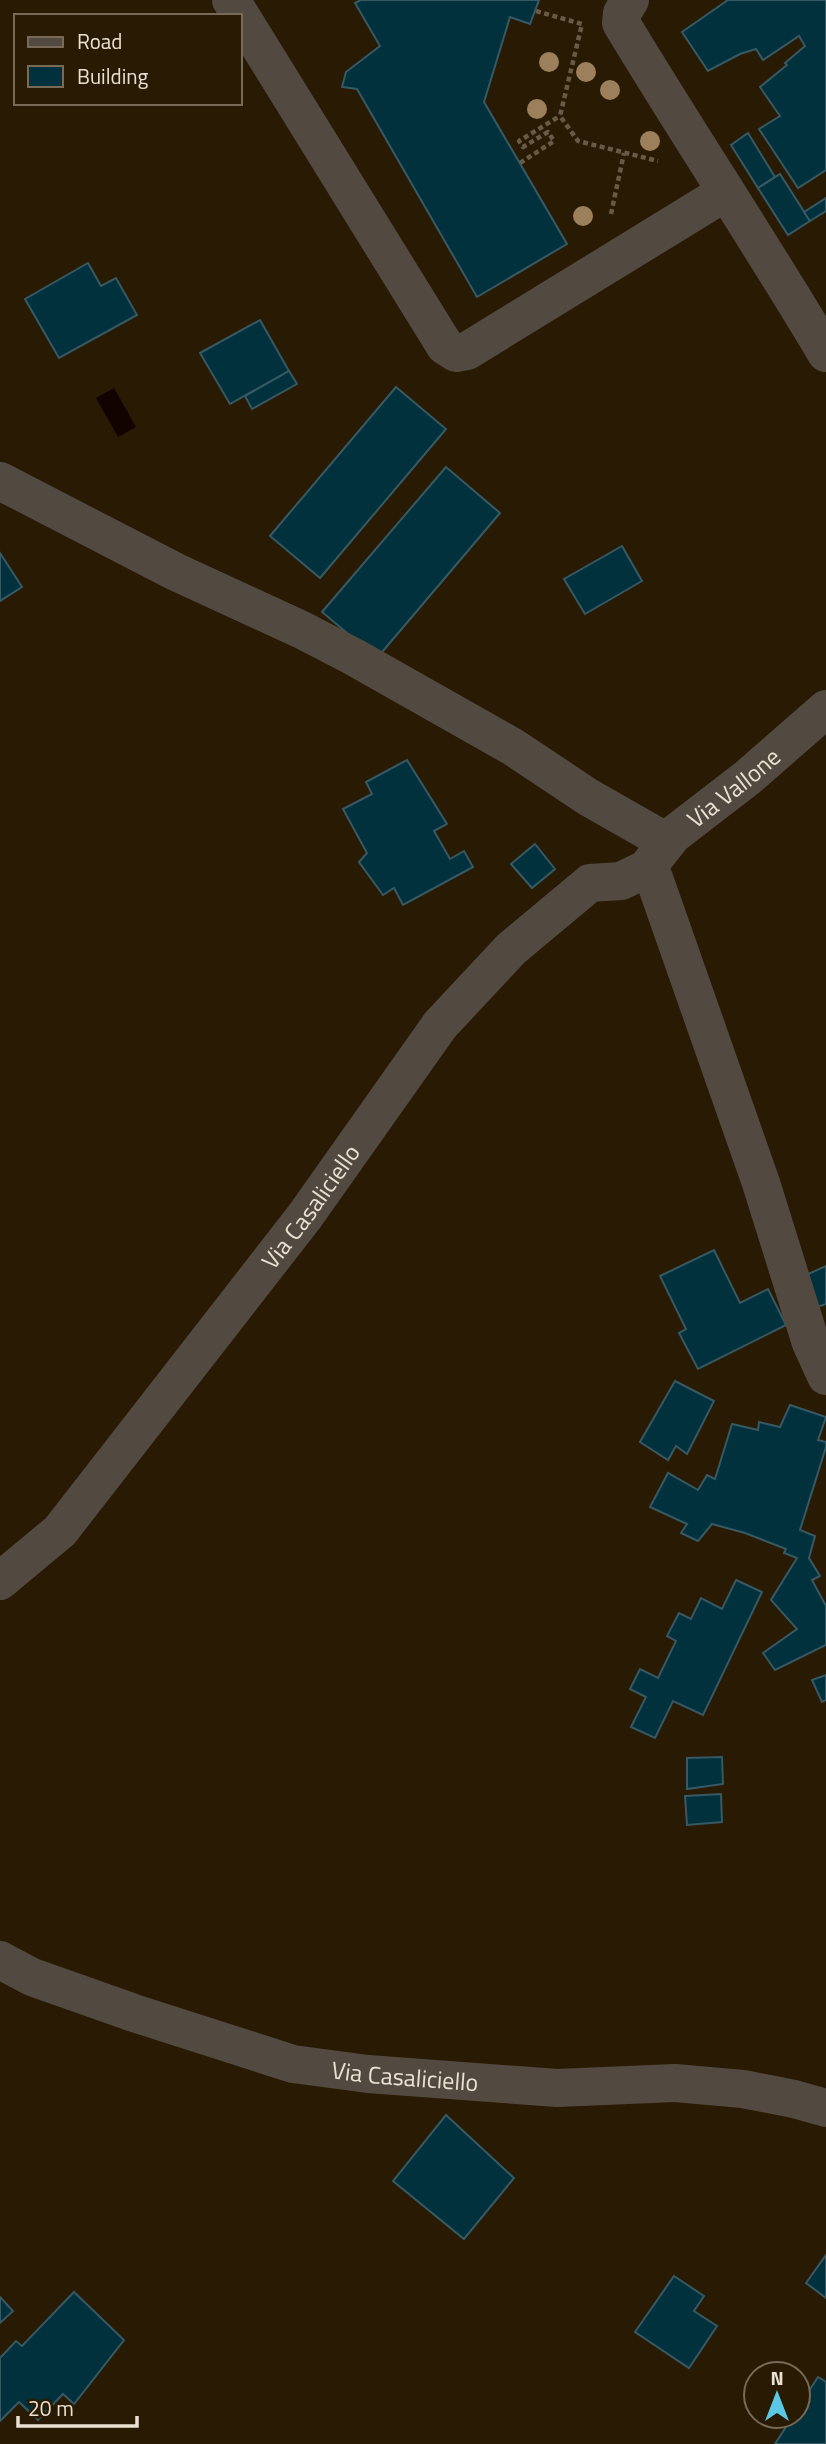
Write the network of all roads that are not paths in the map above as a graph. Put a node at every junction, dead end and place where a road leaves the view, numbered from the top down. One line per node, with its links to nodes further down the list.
1 (630, 0): 3 (street)
2 (242, 18): 3 (street)
3 (720, 182): 4 (street)
4 (826, 354)
5 (0, 481): 7 (street)
6 (826, 709): 7 (street, Via Vallone)
7 (657, 856): 8 (street); 9 (street, Via Casaliciello)
8 (826, 1376)
9 (0, 1581)
10 (0, 1960): 11 (street, Via Casaliciello)
11 (826, 2108)

